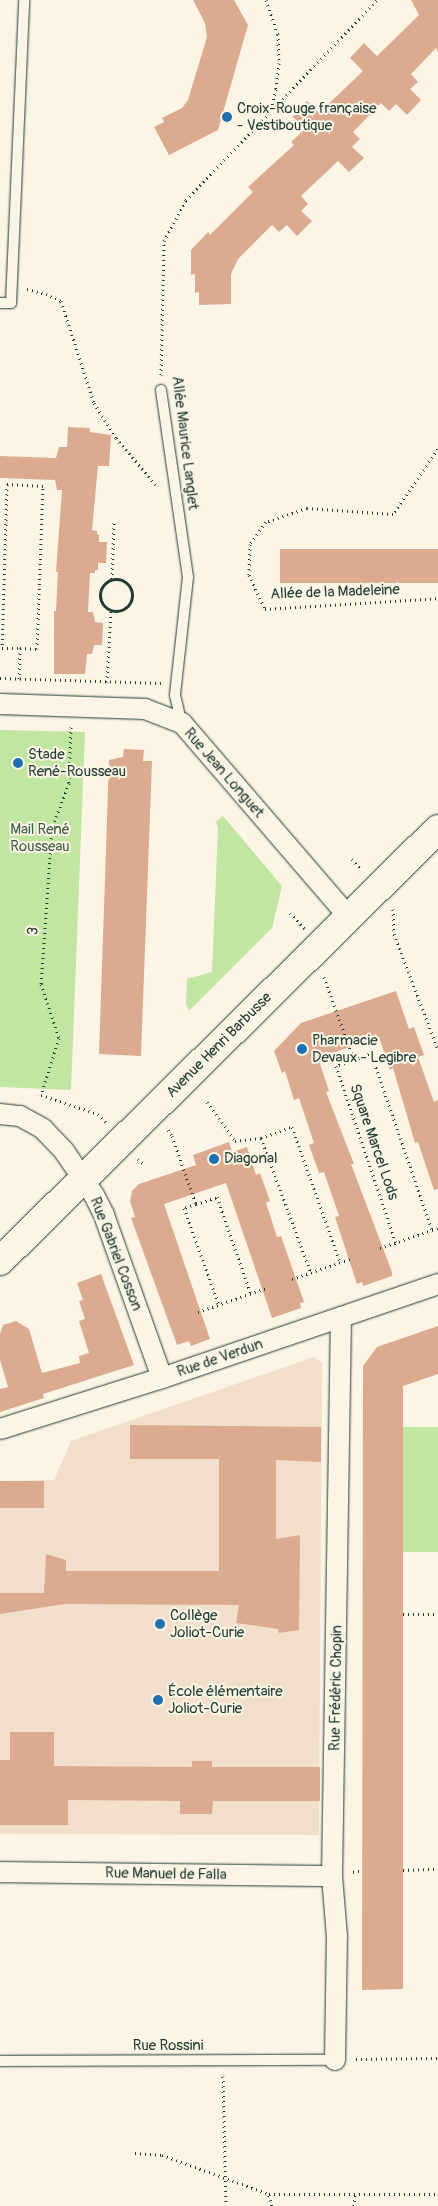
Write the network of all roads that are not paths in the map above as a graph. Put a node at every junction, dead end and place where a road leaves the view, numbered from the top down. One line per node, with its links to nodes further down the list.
1 (24, 0): 2 (lane)
2 (5, 303)
3 (161, 390): 5 (lane, Allée Maurice Langlet)
4 (0, 704): 5 (street, Rue Jean Longuet)
5 (182, 723): 7 (street, Rue Jean Longuet)
6 (438, 829): 7 (main road, Avenue Henri Barbusse)
7 (348, 916): 9 (main road, Avenue Henri Barbusse)
8 (0, 1114): 9 (street, Rue Gabriel Cosson)
9 (83, 1178): 10 (main road, Avenue Henri Barbusse); 13 (street, Rue Gabriel Cosson)
10 (0, 1261)
11 (438, 1284): 12 (street, Rue de Verdun)
12 (342, 1317): 13 (street, Rue de Verdun); 16 (street, Rue Frédéric Chopin)
13 (162, 1378): 14 (street, Rue de Verdun)
14 (0, 1429)
15 (0, 1872): 16 (street, Rue Manuel de Falla)
16 (332, 1876): 17 (street, Rue Frédéric Chopin)
17 (336, 2060): 18 (lane, Rue Rossini)
18 (0, 2061)

